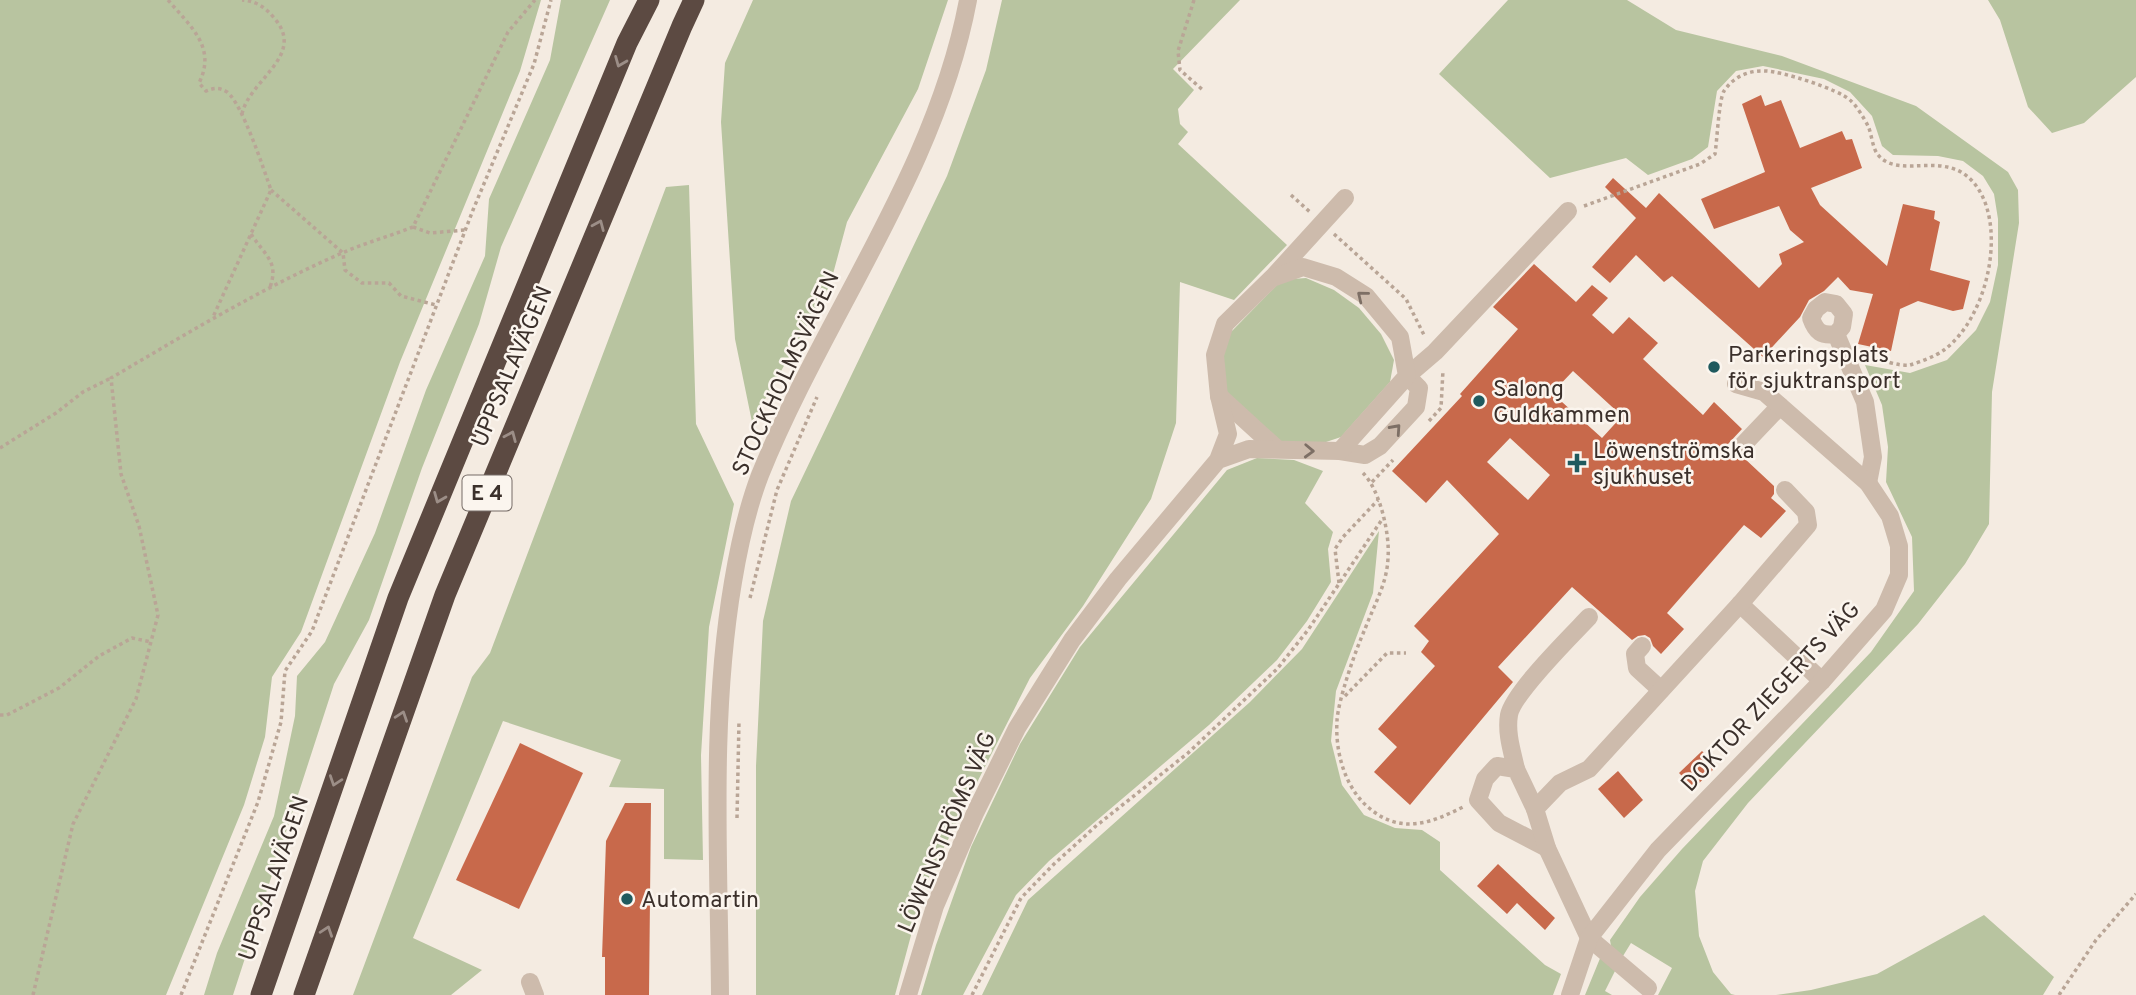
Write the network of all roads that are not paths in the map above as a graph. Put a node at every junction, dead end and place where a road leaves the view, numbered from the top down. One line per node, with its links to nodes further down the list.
1 (649, 0): 28 (highway, UPPSALAVÄGEN / E 4, one-way to 28)
2 (694, 0): 29 (highway, UPPSALAVÄGEN / E 4, one-way to 2)
3 (968, 0): 30 (street, STOCKHOLMSVÄGEN)
4 (1345, 198): 6 (street)
5 (1569, 211): 8 (street)
6 (1272, 278): 8 (street, LÖWENSTRÖMS VÄG, one-way to 6); 10 (street, LÖWENSTRÖMS VÄG)
7 (1838, 343): 16 (street)
8 (1407, 376): 14 (street); 14 (street, LÖWENSTRÖMS VÄG, one-way to 8)
9 (1737, 384): 11 (street, DOKTOR ZIEGERTS VÄG)
10 (1219, 396): 12 (street); 15 (street, LÖWENSTRÖMS VÄG)
11 (1780, 406): 13 (street); 16 (street, DOKTOR ZIEGERTS VÄG)
12 (1276, 448): 14 (street, one-way to 14); 15 (street)
13 (1740, 448)
14 (1340, 451)
15 (1218, 460): 31 (street, LÖWENSTRÖMS VÄG)
16 (1867, 483): 21 (street, DOKTOR ZIEGERTS VÄG)
17 (1785, 490): 18 (street)
18 (1740, 604): 21 (street); 22 (street)
19 (1589, 617): 23 (street)
20 (1642, 646): 22 (street)
21 (1822, 681): 26 (street, DOKTOR ZIEGERTS VÄG)
22 (1661, 690): 24 (street)
23 (1516, 769): 24 (street); 25 (street)
24 (1535, 809): 25 (street)
25 (1547, 848): 26 (street)
26 (1590, 937): 27 (street); 32 (street, DOKTOR ZIEGERTS VÄG)
27 (1648, 988)
28 (261, 995)
29 (304, 995)
30 (720, 995)
31 (908, 995)
32 (1570, 995)

